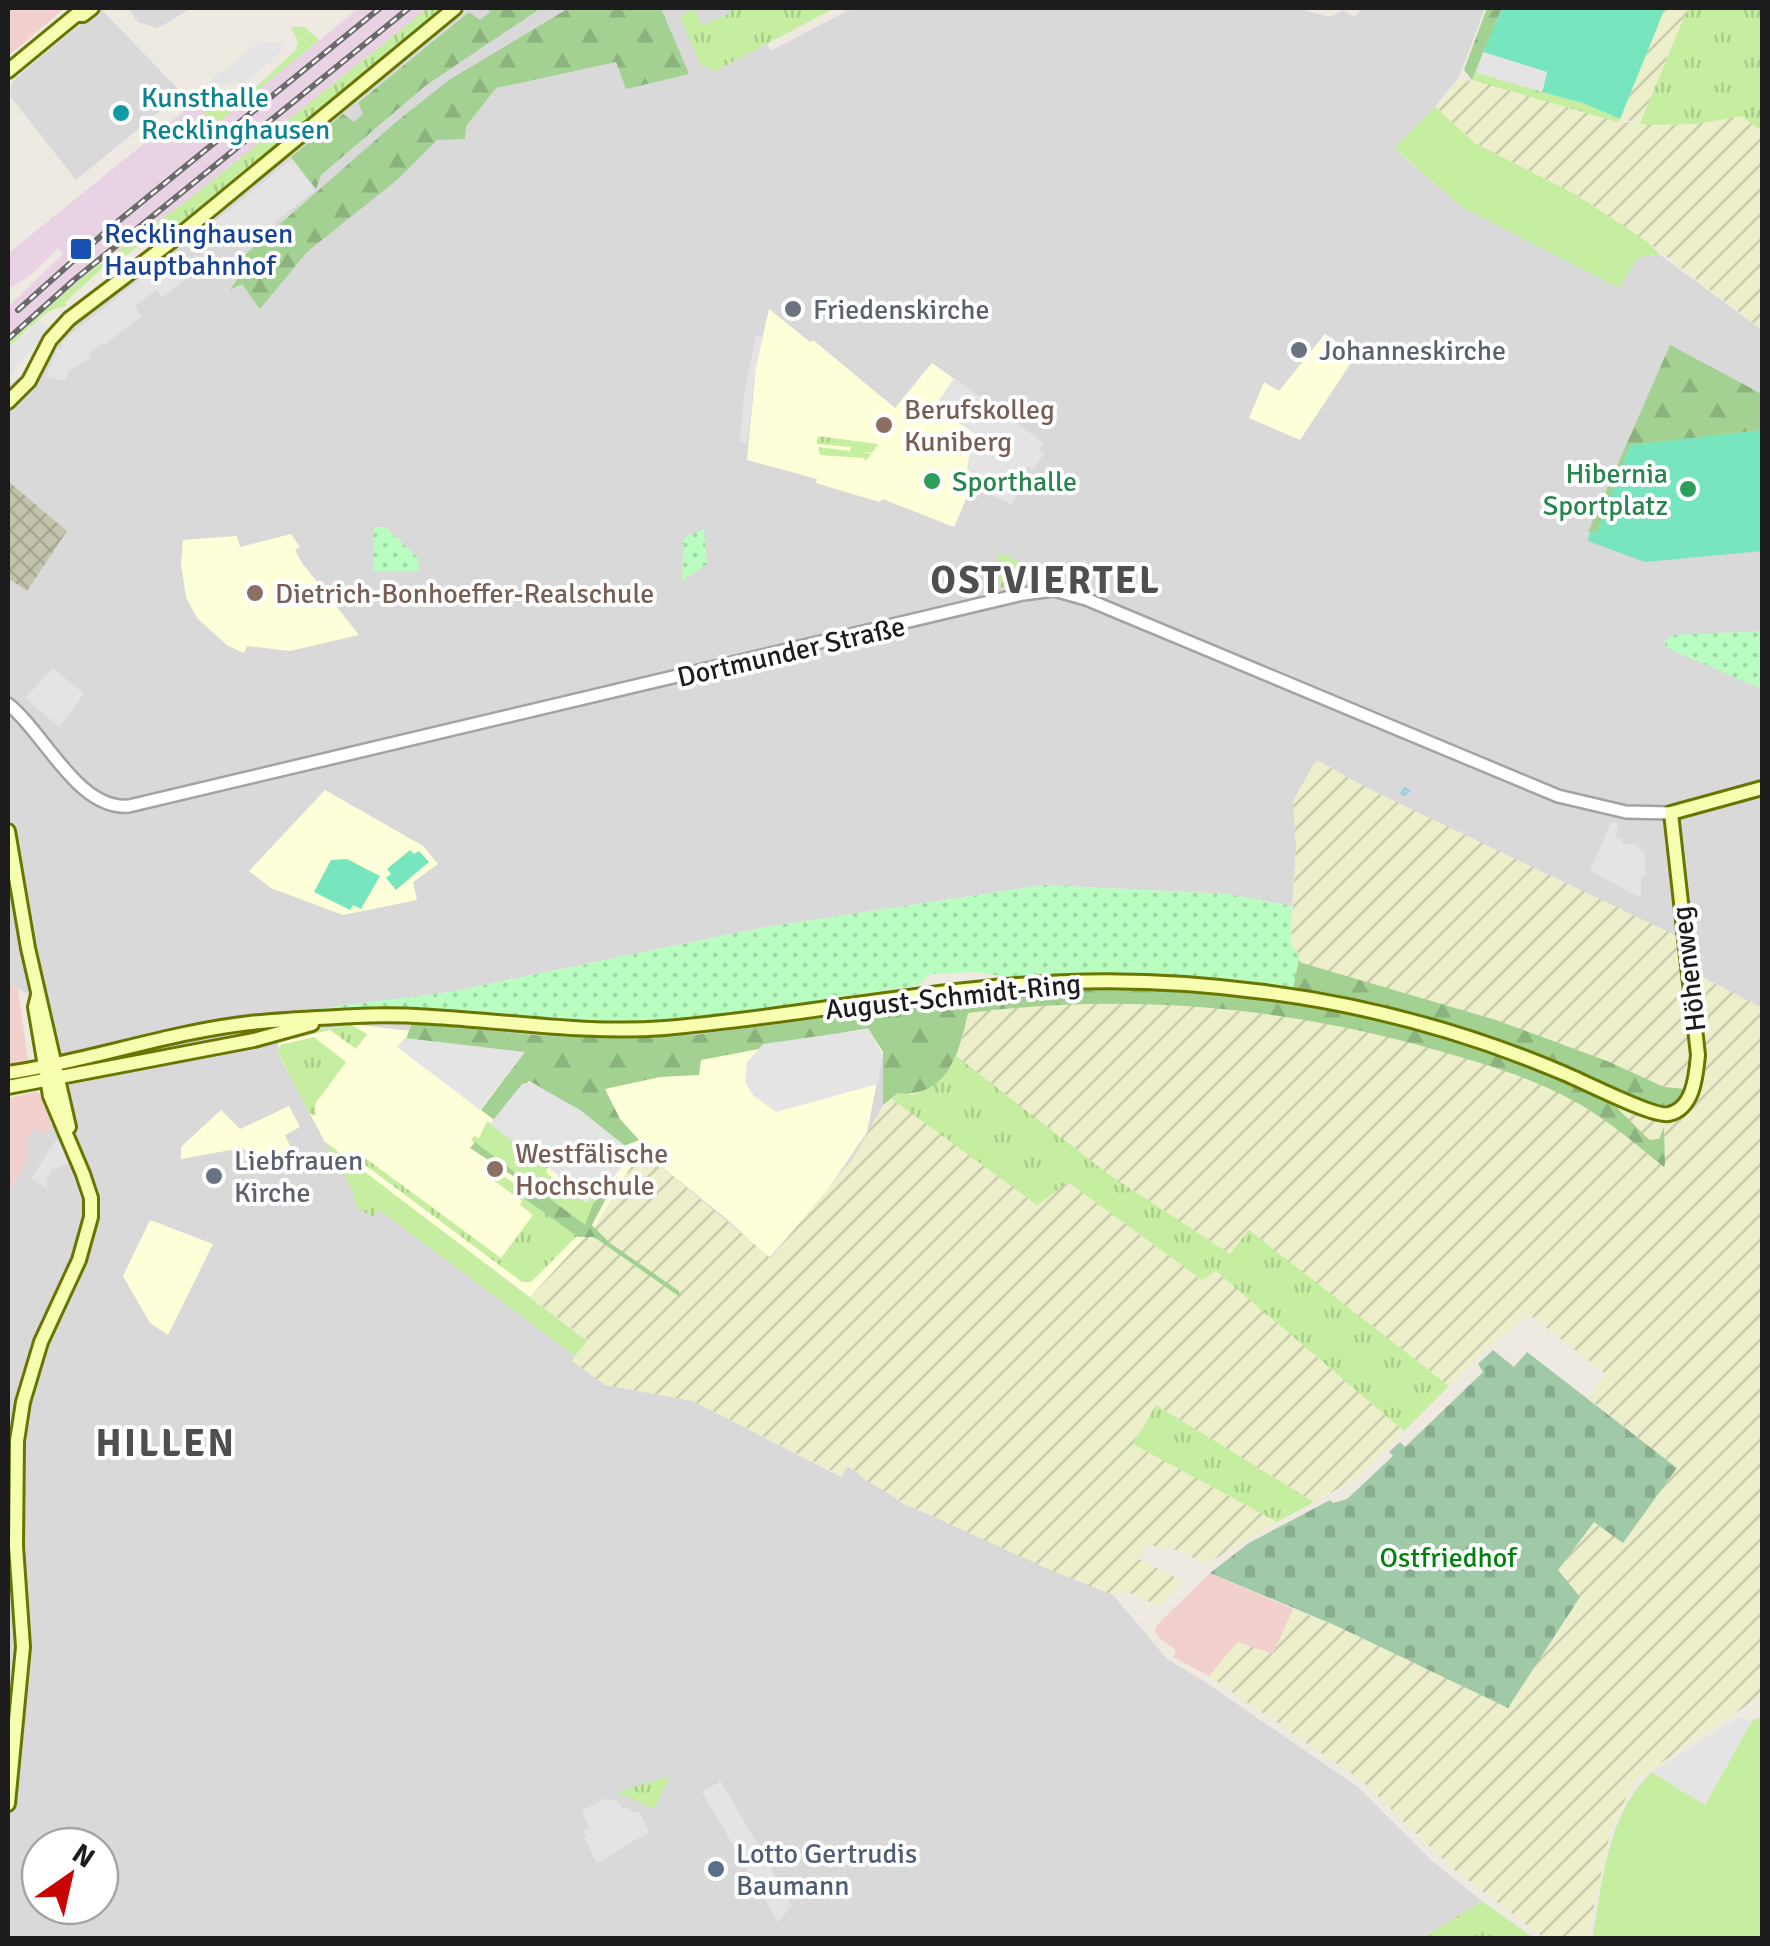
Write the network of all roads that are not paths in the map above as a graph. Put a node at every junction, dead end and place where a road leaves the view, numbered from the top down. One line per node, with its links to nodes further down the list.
1 (92, 8): 3 (main road)
2 (455, 8): 6 (main road)
3 (78, 11): 4 (main road)
4 (8, 75): 5 (main road)
5 (8, 88)
6 (8, 402)
7 (8, 704): 9 (street, Dortmunder Straße)
8 (1762, 788): 9 (main road, Dortmunder Straße)
9 (1671, 813): 14 (main road, Höhenweg)
10 (8, 831): 12 (main road)
11 (8, 1073): 12 (main road)
12 (51, 1073): 13 (main road); 14 (main road, August-Schmidt-Ring); 15 (main road)
13 (8, 1087)
14 (1668, 1114)
15 (8, 1804)

